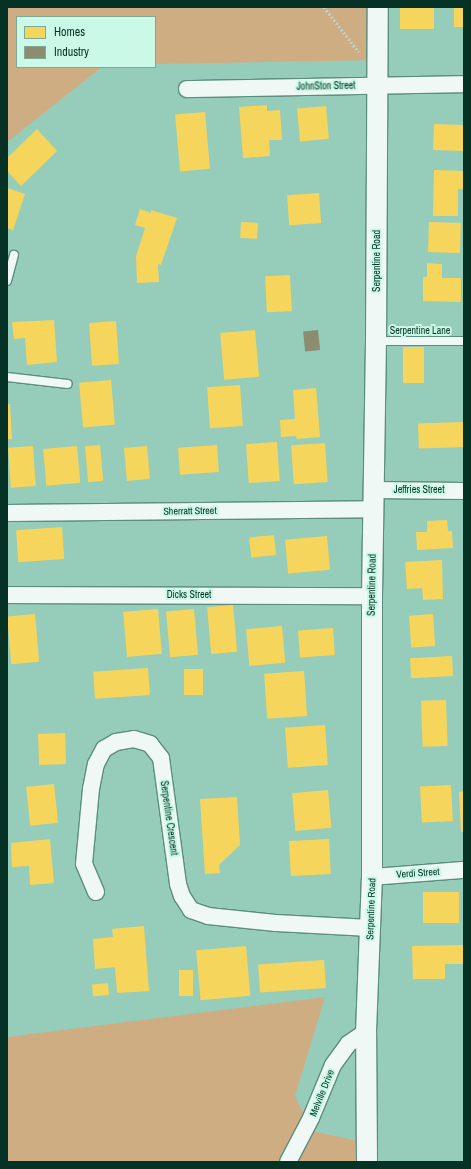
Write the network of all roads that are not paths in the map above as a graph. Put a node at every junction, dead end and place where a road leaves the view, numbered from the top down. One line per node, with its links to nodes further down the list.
1 (378, 7): 3 (street, Serpentine Road)
2 (464, 84): 3 (street, JohnSton Street)
3 (378, 85): 4 (street, JohnSton Street); 7 (street, Serpentine Road)
4 (187, 89)
5 (14, 255): 6 (lane)
6 (7, 281)
7 (376, 341): 8 (lane, Serpentine Lane); 12 (street, Serpentine Road)
8 (464, 341)
9 (7, 377): 10 (lane)
10 (68, 384)
11 (464, 490): 12 (street, Jeffries Street)
12 (374, 500): 13 (street, Sherratt Street); 15 (street, Serpentine Road)
13 (7, 513)
14 (7, 594): 15 (street, Dicks Street)
15 (372, 596): 17 (street, Serpentine Road)
16 (464, 870): 17 (street, Verdi Street)
17 (372, 877): 19 (street, Serpentine Road)
18 (96, 892): 19 (street, Serpentine Crescent)
19 (370, 928): 20 (street, Serpentine Road)
20 (366, 1032): 21 (street, Melville Drive); 22 (street, Serpentine Road)
21 (288, 1162)
22 (367, 1162)

